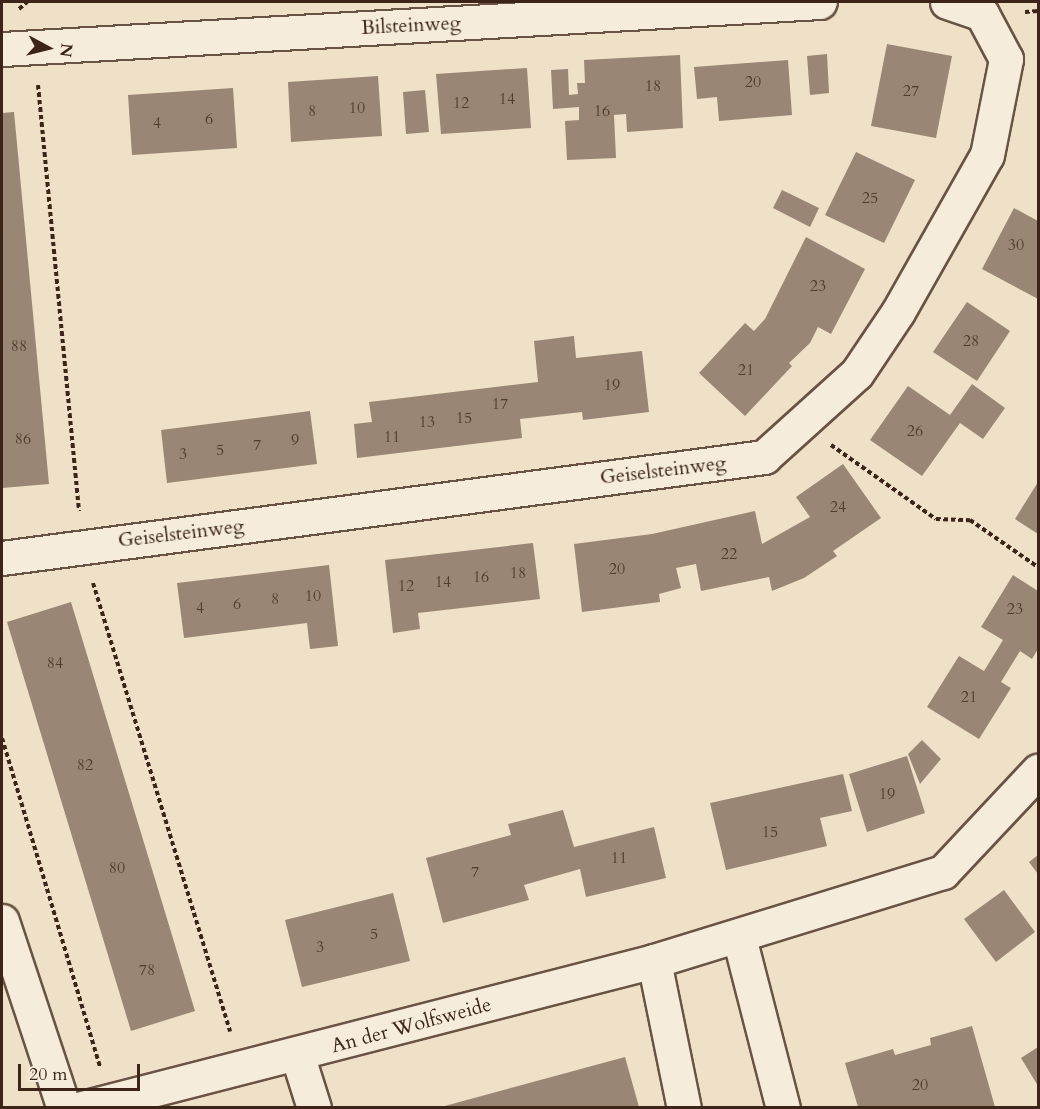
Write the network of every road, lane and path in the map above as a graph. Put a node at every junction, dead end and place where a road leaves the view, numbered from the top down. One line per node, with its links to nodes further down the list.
1 (820, 2): 3 (street, Bilsteinweg)
2 (947, 2): 5 (street, Geiselsteinweg)
3 (35, 47): 4 (street, Bilsteinweg); 6 (path)
4 (2, 49)
5 (803, 425): 6 (street, Geiselsteinweg); 8 (path)
6 (82, 546): 7 (street, Geiselsteinweg); 15 (path)
7 (2, 558)
8 (1038, 567)
9 (2, 738): 16 (path)
10 (1038, 771): 12 (street, An der Wolfsweide)
11 (2, 921): 17 (street)
12 (740, 937): 13 (street, An der Wolfsweide); 20 (street)
13 (654, 961): 14 (street, An der Wolfsweide); 19 (street)
14 (297, 1054): 15 (street, An der Wolfsweide); 18 (street)
15 (242, 1069): 16 (street, An der Wolfsweide)
16 (95, 1103)
17 (64, 1107)
18 (314, 1107)
19 (684, 1107)
20 (783, 1107)

